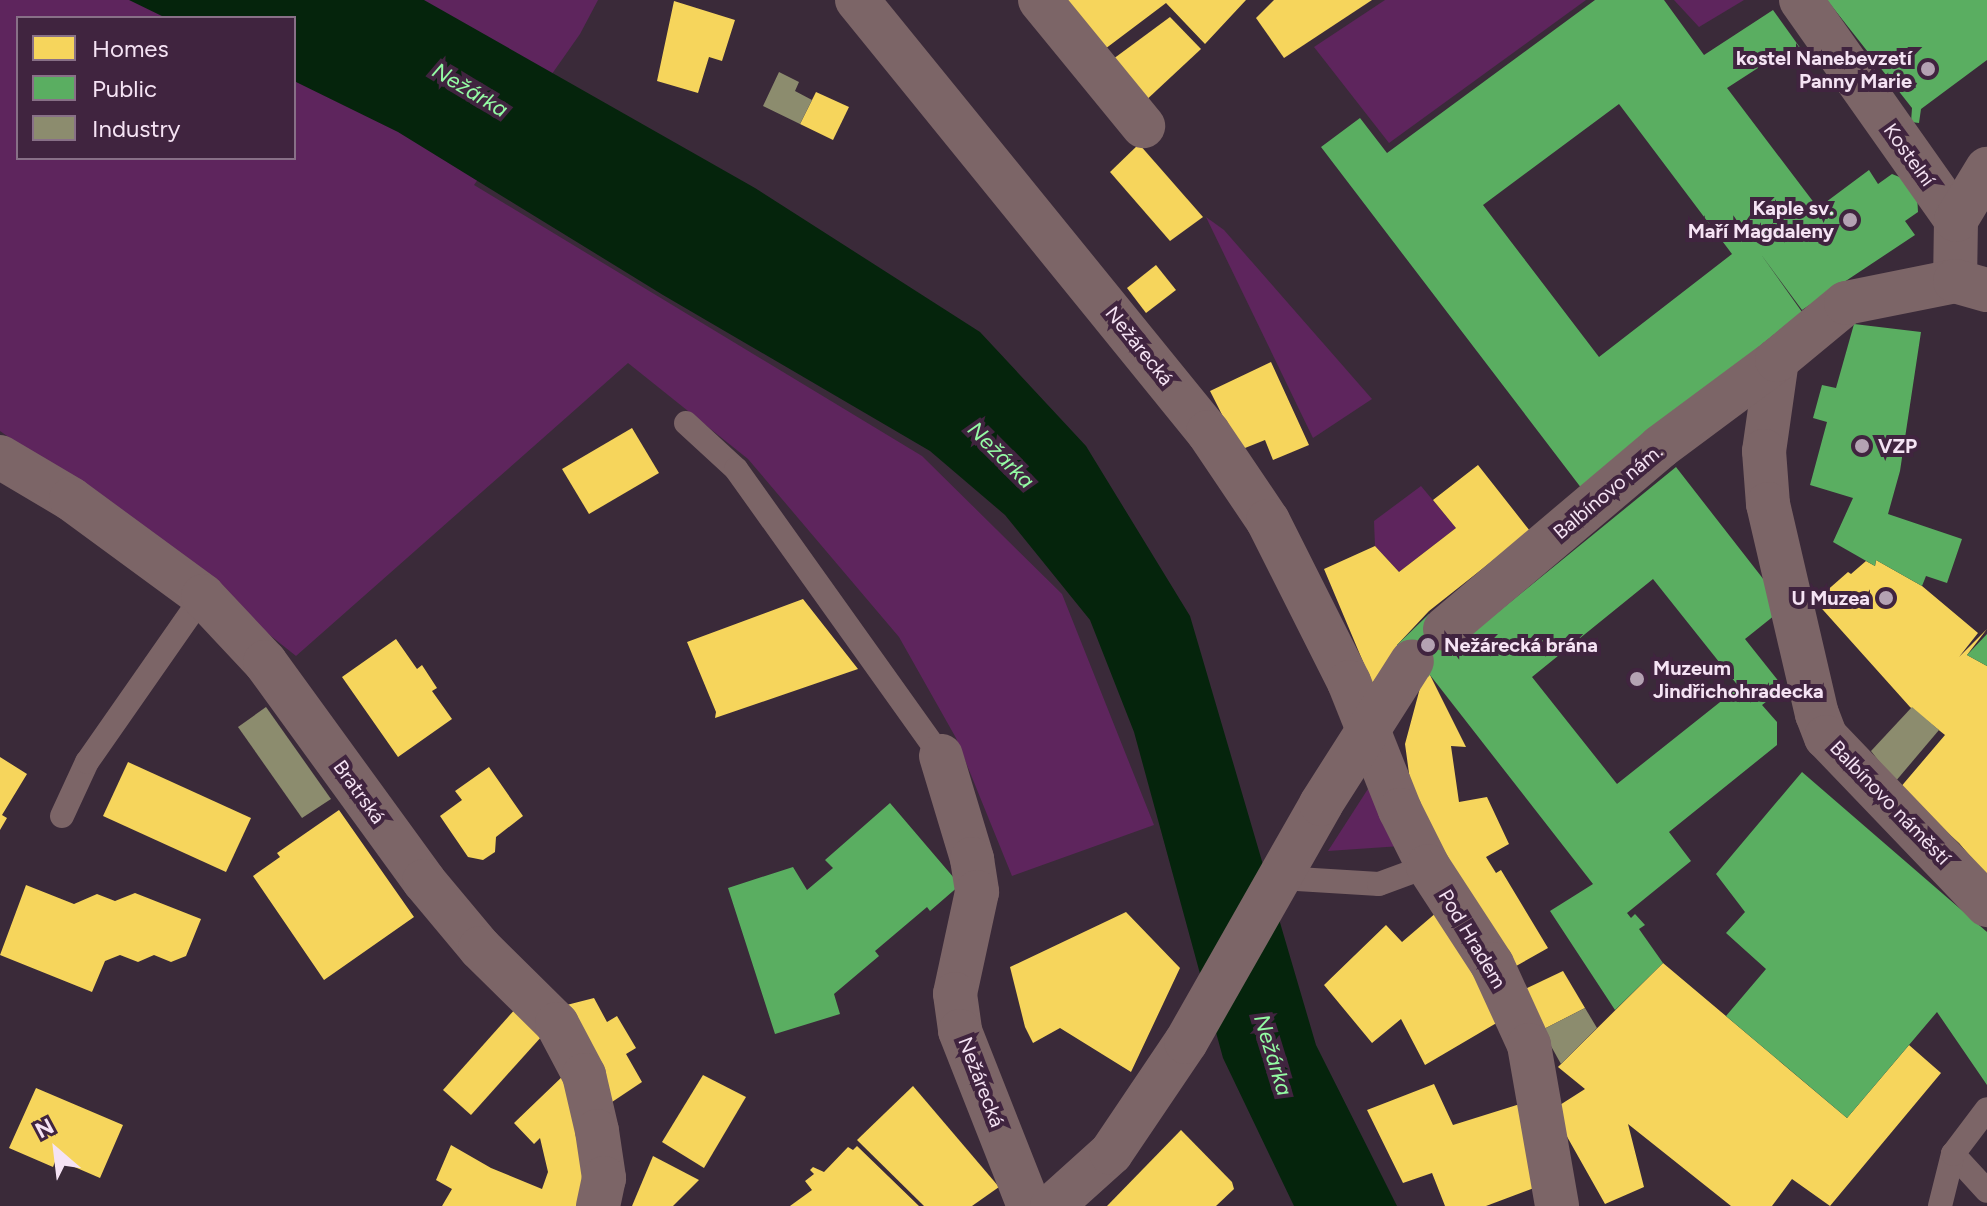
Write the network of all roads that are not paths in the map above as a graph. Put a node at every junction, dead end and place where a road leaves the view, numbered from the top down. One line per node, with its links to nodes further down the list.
1 (857, 0): 14 (street, Nežárecká)
2 (1040, 0): 4 (street)
3 (1801, 0): 6 (street, Kostelní)
4 (1143, 126)
5 (1987, 169): 6 (street)
6 (1956, 220): 7 (street)
7 (1971, 286): 8 (street, Balbínovo nám.)
8 (1777, 360): 12 (street, Balbínovo nám.); 19 (street, Balbínovo náměstí)
9 (686, 423): 15 (lane, Nežárecká)
10 (0, 457): 11 (street, Bratrská)
11 (203, 596): 16 (lane); 23 (street, Bratrská)
12 (1445, 629)
13 (1412, 661): 14 (street)
14 (1368, 727): 17 (street, Pod Hradem); 18 (street)
15 (941, 756): 24 (street, Nežárecká)
16 (62, 816)
17 (1428, 866): 18 (lane); 26 (street, Pod Hradem)
18 (1281, 878): 25 (street)
19 (1987, 905)
20 (1987, 1109): 21 (lane)
21 (1953, 1154): 22 (lane); 27 (lane)
22 (1987, 1191)
23 (598, 1206)
24 (1029, 1206)
25 (1052, 1206)
26 (1557, 1206)
27 (1940, 1206)

